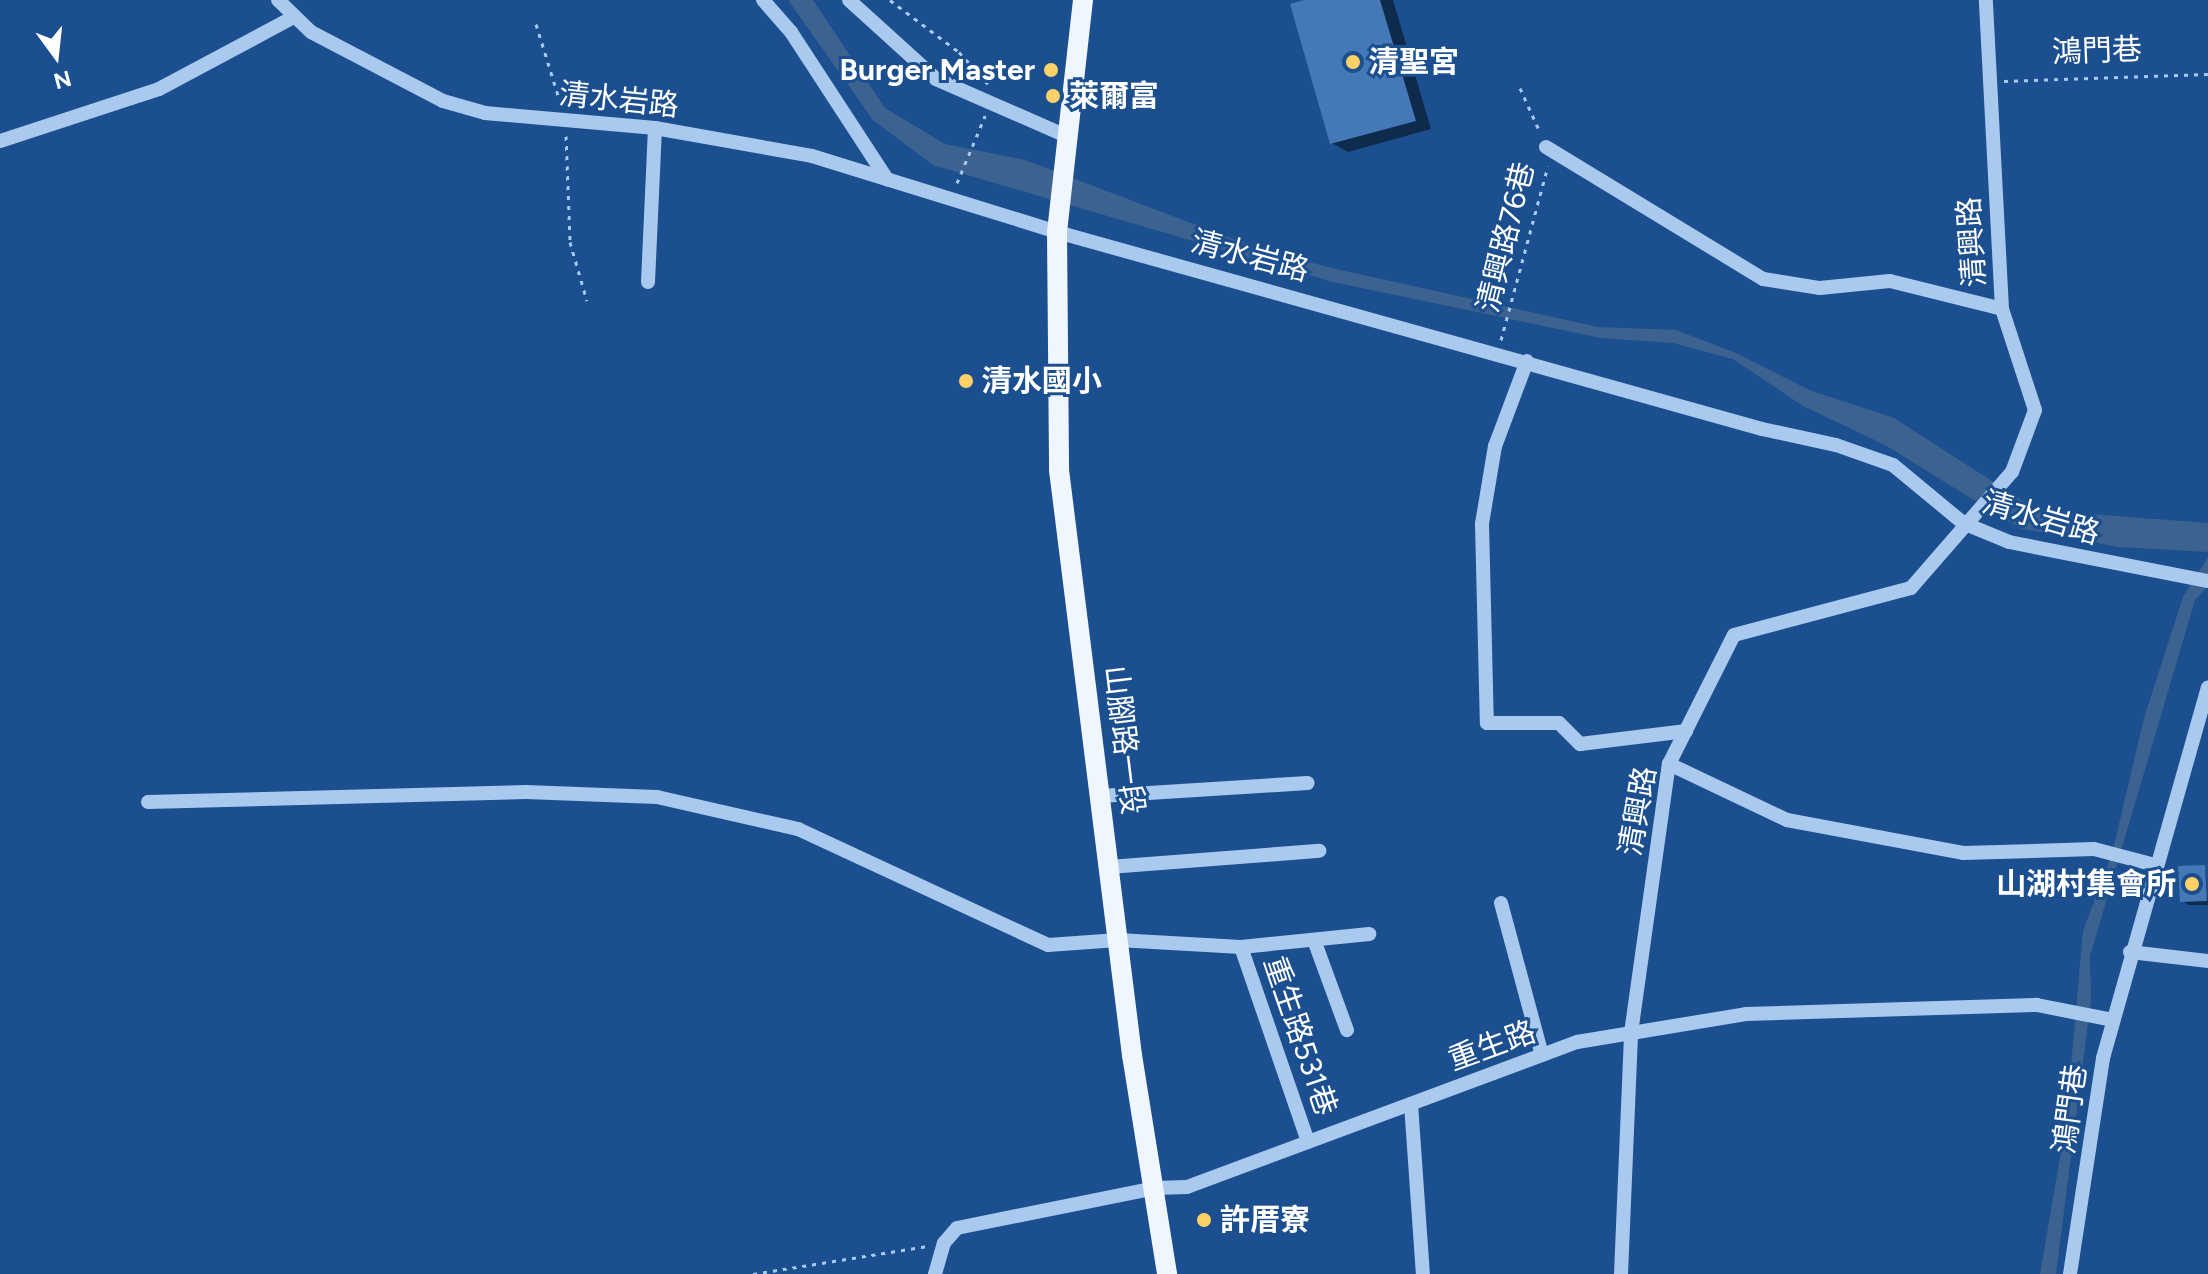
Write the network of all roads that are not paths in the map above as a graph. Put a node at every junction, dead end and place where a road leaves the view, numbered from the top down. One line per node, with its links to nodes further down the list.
1 (278, 0): 6 (street, 清水岩路)
2 (763, 0): 11 (street)
3 (849, 0): 9 (street)
4 (1083, 0): 9 (main road)
5 (1986, 0): 14 (street, 清興路)
6 (294, 17): 7 (street, 清水岩路); 8 (street)
7 (655, 128): 11 (street, 清水岩路); 13 (street)
8 (0, 141)
9 (1068, 145): 12 (main road, 山腳路一段)
10 (1546, 147): 14 (street)
11 (887, 179): 12 (street, 清水岩路)
12 (1057, 232): 15 (street, 清水岩路); 22 (main road, 山腳路一段)
13 (648, 282)
14 (2002, 309): 16 (street, 清興路)
15 (1527, 361): 16 (street, 清水岩路); 19 (street)
16 (1963, 523): 17 (street, 清水岩路); 19 (street, 清興路)
17 (2208, 581)
18 (2208, 688): 25 (street)
19 (1686, 731): 20 (street, 清興路)
20 (1669, 764): 25 (street); 36 (street, 清興路)
21 (1308, 783): 22 (street)
22 (1101, 796): 26 (main road, 山腳路一段)
23 (148, 802): 29 (street, 重生路531巷)
24 (1319, 851): 26 (street)
25 (2155, 865): 32 (street)
26 (1109, 867): 29 (main road, 山腳路一段)
27 (1501, 903): 37 (street)
28 (1369, 934): 30 (street, 重生路531巷)
29 (1118, 940): 31 (street, 重生路531巷); 40 (main road, 山腳路一段)
30 (1314, 940): 31 (street, 重生路531巷); 35 (street)
31 (1241, 947): 39 (street, 重生路531巷)
32 (2130, 952): 33 (street); 34 (street, 鴻門巷)
33 (2208, 961)
34 (2113, 1020): 36 (street, 重生路); 45 (street, 鴻門巷)
35 (1347, 1030)
36 (1631, 1033): 37 (street, 重生路); 44 (street, 清興路)
37 (1542, 1055): 38 (street, 重生路)
38 (1411, 1104): 39 (street, 重生路); 43 (street)
39 (1308, 1142): 40 (street, 重生路)
40 (1155, 1188): 41 (street, 重生路); 42 (main road, 山腳路一段)
41 (935, 1274)
42 (1167, 1274)
43 (1423, 1274)
44 (1621, 1274)
45 (2070, 1274)

